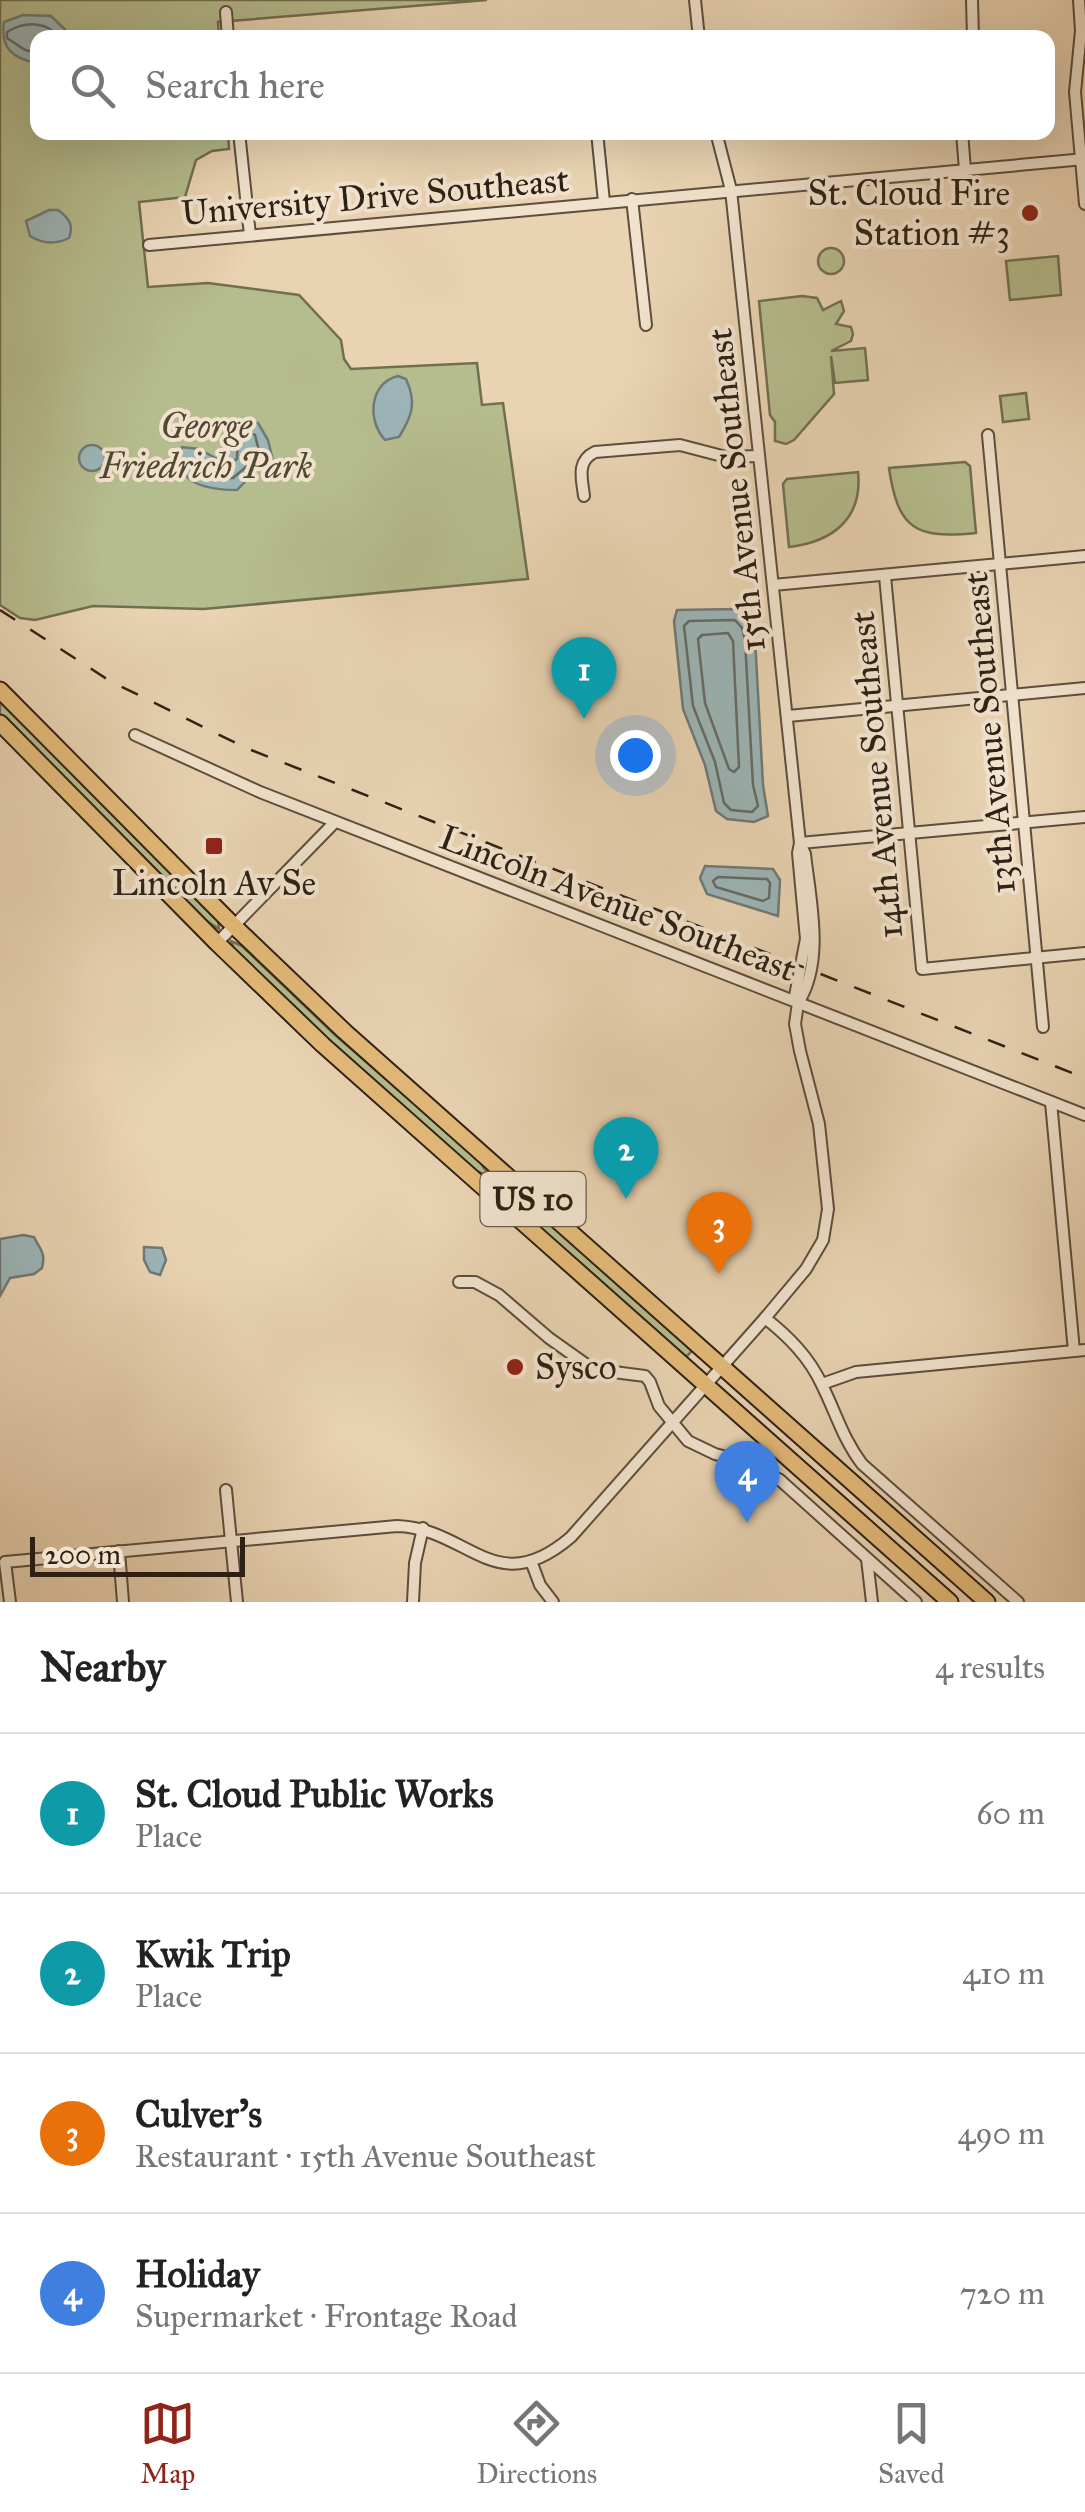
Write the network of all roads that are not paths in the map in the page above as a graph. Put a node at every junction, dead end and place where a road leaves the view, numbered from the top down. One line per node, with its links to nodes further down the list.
1 (695, 0): 6 (street)
2 (972, 0): 7 (street)
3 (1079, 0): 12 (street)
4 (226, 12): 5 (street)
5 (227, 30)
6 (698, 30)
7 (973, 30)
8 (239, 140): 18 (street)
9 (598, 140): 16 (street)
10 (718, 140): 14 (street, 15th Avenue Southeast)
11 (962, 140): 13 (street)
12 (1083, 159): 13 (street, University Drive Southeast); 17 (street)
13 (964, 170): 14 (street, University Drive Southeast)
14 (731, 190): 15 (street, University Drive Southeast); 22 (street, 15th Avenue Southeast)
15 (632, 200): 16 (street, University Drive Southeast); 20 (street)
16 (604, 202): 18 (street, University Drive Southeast)
17 (1085, 204)
18 (250, 236): 19 (street, University Drive Southeast)
19 (149, 245)
20 (646, 325)
21 (988, 435): 25 (street, 13th Avenue Southeast)
22 (758, 456): 23 (street); 27 (street, 15th Avenue Southeast)
23 (584, 496)
24 (1085, 556): 25 (street)
25 (1001, 564): 26 (street); 30 (street, 13th Avenue Southeast)
26 (885, 576): 27 (street); 31 (street, 14th Avenue Southeast)
27 (773, 585): 32 (street, 15th Avenue Southeast)
28 (1085, 688): 30 (street)
29 (0, 690): 40 (highway, US 10)
30 (1014, 694): 31 (street); 37 (street, 13th Avenue Southeast)
31 (898, 706): 32 (street); 38 (street, 14th Avenue Southeast)
32 (788, 716): 39 (street, 15th Avenue Southeast)
33 (0, 723): 41 (highway, US 10)
34 (135, 736): 36 (street, Lincoln Avenue Southeast)
35 (1085, 816): 37 (street)
36 (335, 822): 40 (street); 44 (street, Lincoln Avenue Southeast)
37 (1026, 822): 38 (street); 43 (street, 13th Avenue Southeast)
38 (907, 833): 39 (street); 43 (street, 14th Avenue Southeast)
39 (800, 843): 44 (street, 15th Avenue Southeast)
40 (234, 926): 41 (street); 51 (highway, US 10)
41 (216, 943): 53 (highway, US 10)
42 (1085, 954): 43 (street)
43 (1036, 958): 45 (street, 13th Avenue Southeast)
44 (798, 1002): 46 (street, Lincoln Avenue Southeast); 49 (street, 15th Avenue Southeast)
45 (1042, 1026)
46 (1052, 1102): 47 (street, Lincoln Avenue Southeast); 50 (street)
47 (1085, 1115)
48 (459, 1282): 54 (street)
49 (766, 1318): 51 (street, 15th Avenue Southeast); 52 (street)
50 (1079, 1350): 52 (street)
51 (722, 1366): 53 (street, 15th Avenue Southeast); 69 (highway, US 10)
52 (822, 1384): 70 (street)
53 (705, 1385): 54 (street, 15th Avenue Southeast); 68 (highway, US 10)
54 (672, 1424): 59 (street); 60 (street, 15th Avenue Southeast)
55 (226, 1490): 57 (street)
56 (423, 1528): 57 (street); 60 (street); 64 (street)
57 (231, 1540): 58 (street); 63 (street)
58 (119, 1551): 61 (street); 62 (street)
59 (867, 1559): 66 (street); 67 (street)
60 (530, 1562): 65 (street)
61 (10, 1602)
62 (123, 1602)
63 (237, 1602)
64 (413, 1602)
65 (553, 1602)
66 (872, 1602)
67 (916, 1602)
68 (950, 1602)
69 (987, 1602)
70 (1018, 1602)

